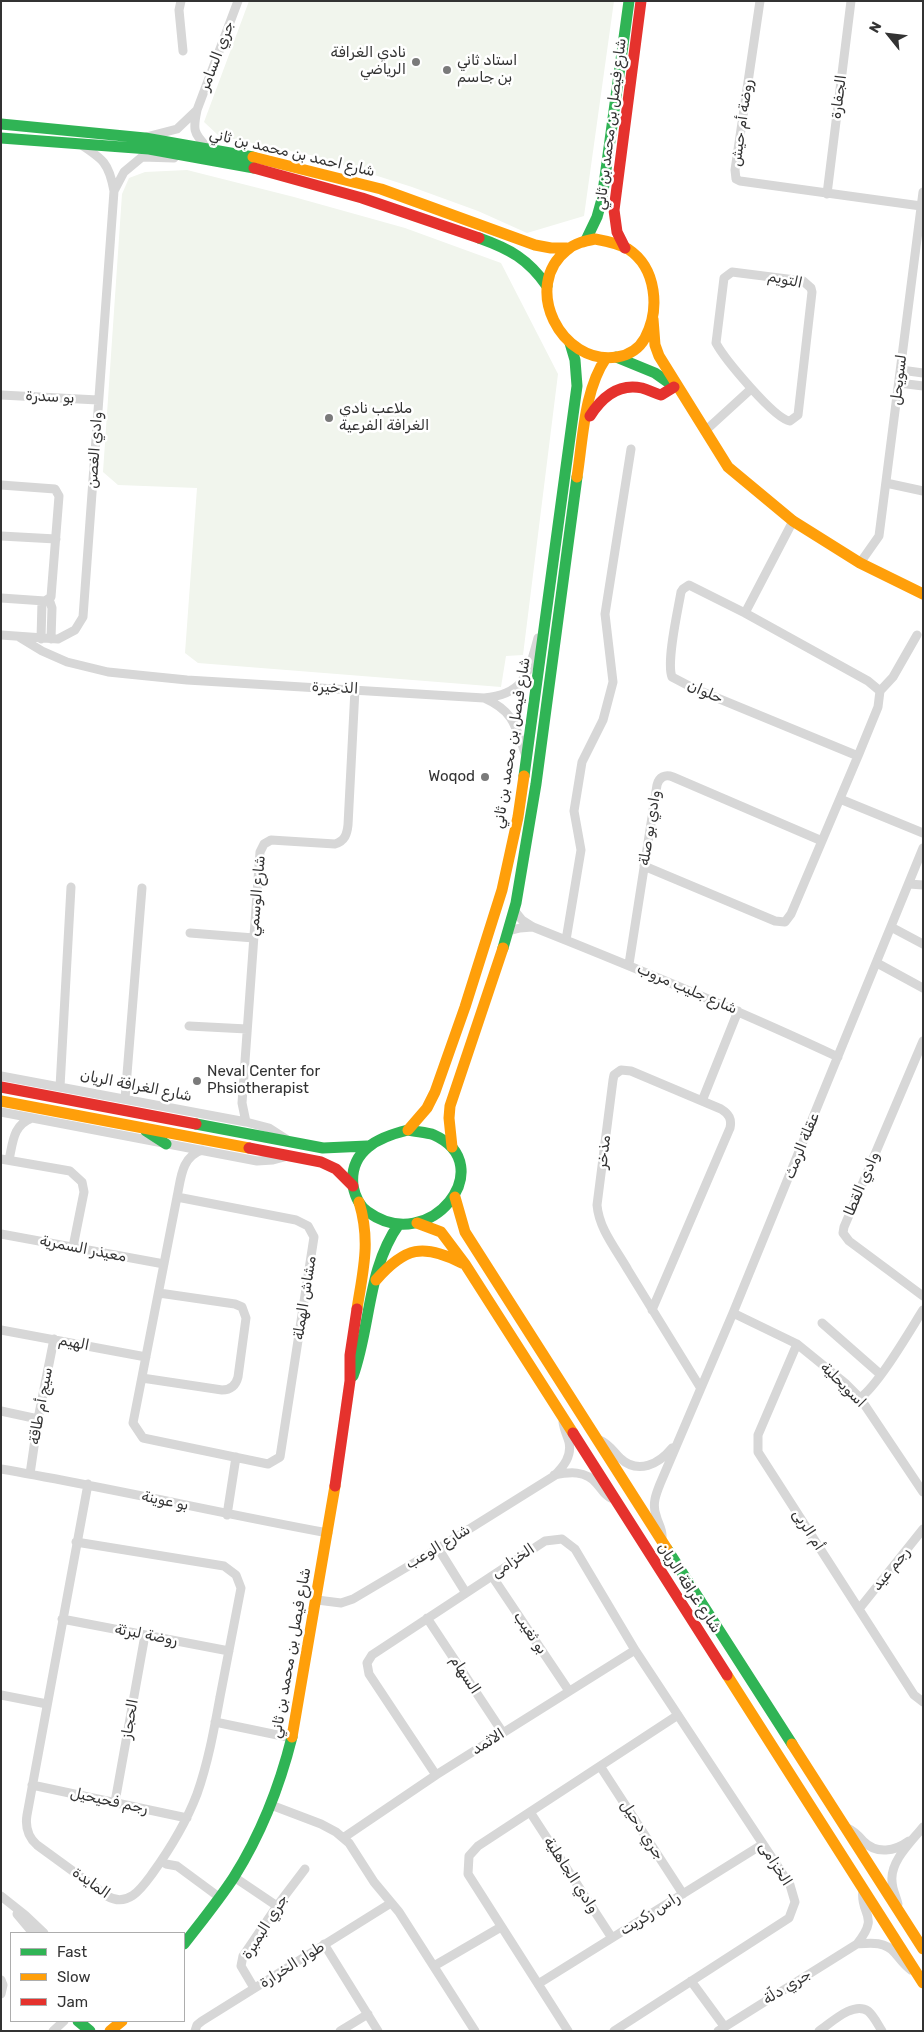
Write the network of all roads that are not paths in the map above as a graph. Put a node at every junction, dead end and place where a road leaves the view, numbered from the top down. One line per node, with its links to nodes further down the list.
1 (181, 1): 7 (street)
2 (238, 1): 8 (street, جري السامر)
3 (629, 1): 18 (street, شارع فيصل بن محمد بن ثاني)
4 (641, 1): 20 (street, شارع فيصل بن محمد بن ثاني)
5 (760, 1): 16 (street, روضة أم حيش)
6 (851, 1): 16 (street, الجفارة)
7 (183, 51)
8 (197, 110): 10 (street, جري السامر); 13 (street, جري السامر)
9 (1, 124): 10 (street, شارع احمد بن محمد بن ثاني)
10 (146, 137): 13 (street, شارع احمد بن محمد بن ثاني)
11 (1, 138): 12 (street, شارع احمد بن محمد بن ثاني)
12 (78, 142): 13 (street, شارع احمد بن محمد بن ثاني); 14 (street, وادي الغصن)
13 (206, 153): 14 (street, وادي الغصن); 19 (street, شارع احمد بن محمد بن ثاني); 21 (street, شارع احمد بن محمد بن ثاني)
14 (114, 191): 32 (street, وادي الغصن)
15 (923, 192): 17 (street, لسويحل)
16 (827, 194): 17 (street, روضة أم حيش)
17 (921, 206): 25 (street, لسويحل)
18 (586, 240): 19 (street); 20 (street)
19 (568, 248): 21 (street)
20 (625, 248): 22 (street)
21 (547, 286): 23 (street)
22 (653, 319): 24 (street); 30 (street)
23 (570, 343): 24 (street); 46 (street, شارع فيصل بن محمد بن ثاني)
24 (611, 358): 30 (street); 33 (street, شارع فيصل بن محمد بن ثاني)
25 (901, 370): 26 (street); 27 (street, لسويحل)
26 (923, 373)
27 (900, 382): 28 (street); 36 (street, لسويحل)
28 (923, 386)
29 (751, 389): 29 (street, التويم); 34 (street)
30 (678, 390): 33 (street); 34 (street)
31 (1, 394): 32 (street, بو سدرة)
32 (98, 400): 51 (street, وادي الغصن)
33 (586, 422): 66 (street, شارع فيصل بن محمد بن ثاني)
34 (705, 431): 39 (street)
35 (631, 448): 72 (street)
36 (886, 482): 38 (street); 42 (street, لسويحل)
37 (1, 485): 41 (street)
38 (923, 491)
39 (793, 521): 42 (street); 47 (street)
40 (1, 536): 41 (street)
41 (56, 539): 45 (street)
42 (860, 563): 43 (street)
43 (923, 594)
44 (1, 598): 45 (street)
45 (46, 600): 51 (street)
46 (547, 604): 54 (street, الذخيرة); 55 (street, شارع فيصل بن محمد بن ثاني)
47 (745, 613): 53 (street, حلوان); 56 (street, حلوان)
48 (1, 635): 50 (street, وادي الغصن)
49 (917, 635): 53 (street)
50 (19, 637): 51 (street, وادي الغصن); 52 (street, الذخيرة)
51 (46, 639)
52 (355, 689): 54 (street, الذخيرة); 71 (street, شارع الوسمي)
53 (880, 691): 56 (street)
54 (484, 698): 55 (street, الذخيرة)
55 (526, 756): 92 (street, شارع فيصل بن محمد بن ثاني)
56 (858, 756): 57 (street)
57 (840, 799): 58 (street); 59 (street)
58 (923, 833)
59 (822, 841): 61 (street); 61 (street, وادي بو صلة)
60 (923, 848): 62 (street, عقلة الرمث)
61 (644, 866): 75 (street, وادي بو صلة)
62 (909, 884): 63 (street); 68 (street, عقلة الرمث)
63 (923, 885)
64 (71, 887): 84 (street)
65 (142, 888): 85 (street)
66 (514, 910): 67 (street, شارع جليب مروب); 69 (street, شارع فيصل بن محمد بن ثاني)
67 (533, 927): 69 (street); 72 (street, شارع جليب مروب)
68 (892, 927): 73 (street); 74 (street, عقلة الرمث)
69 (508, 931): 97 (street, شارع فيصل بن محمد بن ثاني)
70 (190, 933): 71 (street)
71 (254, 938): 79 (street, شارع الوسمي)
72 (566, 940): 75 (street, شارع جليب مروب)
73 (923, 944)
74 (876, 963): 76 (street); 81 (street, عقلة الرمث)
75 (628, 964): 77 (street, شارع جليب مروب)
76 (923, 988)
77 (738, 1011): 81 (street, شارع جليب مروب); 87 (street)
78 (189, 1026): 79 (street)
79 (247, 1029): 90 (street, شارع الوسمي)
80 (923, 1041): 114 (street, وادي القطا)
81 (838, 1057): 117 (street, عقلة الرمث)
82 (1, 1076): 84 (street, شارع الغرافة الريان)
83 (1, 1087): 94 (street, شارع الغرافة الريان)
84 (60, 1087): 85 (street, شارع الغرافة الريان)
85 (125, 1099): 90 (street, شارع الغرافة الريان)
86 (1, 1101): 91 (street)
87 (702, 1101): 115 (street, مذخر); 115 (street, مذخر)
88 (3, 1112): 89 (street); 93 (street)
89 (32, 1118): 93 (street); 95 (street)
90 (246, 1122): 94 (street, شارع الغرافة الريان)
91 (140, 1128): 95 (street); 99 (street)
92 (408, 1130): 96 (street); 97 (street)
93 (15, 1132): 100 (street)
94 (290, 1142): 96 (street, شارع الغرافة الريان)
95 (170, 1144): 98 (street); 101 (street)
96 (367, 1146): 102 (street)
97 (452, 1147): 104 (street)
98 (202, 1150): 99 (street); 101 (street)
99 (290, 1156): 102 (street)
100 (5, 1159): 109 (street)
101 (184, 1164): 103 (street, مشاش الهملة)
102 (353, 1186): 105 (street)
103 (177, 1197): 110 (street, مشاش الهملة); 135 (street, مشاش الهملة)
104 (455, 1198): 106 (street); 133 (street, شارع غرافة الريان)
105 (359, 1202): 107 (street); 120 (street, شارع فيصل بن محمد بن ثاني)
106 (417, 1223): 107 (street); 111 (street, شارع غرافة الريان)
107 (399, 1224): 112 (street, شارع فيصل بن محمد بن ثاني)
108 (1, 1234): 109 (street, معيذر السمرية)
109 (73, 1247): 110 (street, معيذر السمرية)
110 (164, 1264): 113 (street, مشاش الهملة)
111 (465, 1264): 112 (street); 132 (street, شارع غرافة الريان)
112 (375, 1282): 121 (street, شارع فيصل بن محمد بن ثاني)
113 (159, 1293): 124 (street, مشاش الهملة); 126 (street)
114 (923, 1296)
115 (652, 1310): 128 (street, مذخر)
116 (923, 1310): 125 (street)
117 (733, 1313): 123 (street, اسويحلية); 128 (street, عقلة الرمث)
118 (822, 1323): 125 (street)
119 (1, 1330): 122 (street, الهيم)
120 (353, 1335): 121 (street); 127 (street, شارع فيصل بن محمد بن ثاني)
121 (365, 1337): 127 (street, شارع فيصل بن محمد بن ثاني)
122 (54, 1339): 124 (street, الهيم); 131 (street, سيج أم طاقة)
123 (797, 1344): 129 (street, اسويحلية); 151 (street, أم الربى)
124 (146, 1357): 126 (street, مشاش الهملة)
125 (880, 1374): 129 (street)
126 (142, 1378): 135 (street, مشاش الهملة)
127 (350, 1381): 144 (street, شارع فيصل بن محمد بن ثاني)
128 (700, 1387): 134 (street, عقلة الرمث)
129 (860, 1398): 140 (street, اسويحلية)
130 (1, 1411): 131 (street)
131 (38, 1418): 137 (street, سيج أم طاقة)
132 (564, 1419): 138 (street, شارع الوعب); 141 (street, شارع غرافة الريان)
133 (600, 1440): 134 (street, عقلة الرمث); 145 (street, شارع غرافة الريان)
134 (676, 1442): 145 (street, عقلة الرمث)
135 (236, 1457): 142 (street)
136 (1, 1468): 137 (street, بو عوينة)
137 (30, 1474): 139 (street, بو عوينة)
138 (554, 1476): 141 (street, شارع الوعب); 147 (street, شارع الوعب)
139 (88, 1484): 142 (street, بو عوينة); 146 (street, المايدة)
140 (923, 1492)
141 (614, 1499): 182 (street, شارع غرافة الريان)
142 (227, 1515): 144 (street, بو عوينة)
143 (923, 1529): 151 (street, رجم عيد)
144 (328, 1533): 150 (street, شارع فيصل بن محمد بن ثاني)
145 (662, 1538): 172 (street, شارع غرافة الريان)
146 (76, 1542): 153 (street, المايدة); 156 (street, المايدة)
147 (438, 1548): 149 (street); 150 (street, شارع الوعب)
148 (492, 1576): 149 (street, الخزامى); 155 (street, الخزامى); 157 (street, بو ثغيب)
149 (466, 1593): 152 (street, الخزامى)
150 (317, 1600): 164 (street, شارع فيصل بن محمد بن ثاني)
151 (859, 1609): 159 (street, أم الربى)
152 (427, 1618): 163 (street, السهام); 166 (street, الخزامى)
153 (62, 1619): 154 (street, روضة لبرثة); 160 (street, المايدة)
154 (145, 1635): 156 (street, روضة لبرثة); 168 (street, الحجاز)
155 (635, 1650): 157 (street, الاثمد); 161 (street, الخزامى)
156 (229, 1651): 162 (street, المايدة)
157 (569, 1691): 163 (street, الاثمد)
158 (1, 1695): 160 (street)
159 (923, 1702)
160 (47, 1704): 167 (street, المايدة)
161 (678, 1715): 165 (street); 176 (street, الخزامى)
162 (215, 1722): 164 (street); 171 (street, المايدة)
163 (503, 1732): 166 (street, الاثمد)
164 (292, 1738): 169 (street, شارع فيصل بن محمد بن ثاني)
165 (600, 1766): 170 (street); 183 (street, جري دحيل)
166 (436, 1775): 175 (street, الاثمد)
167 (32, 1785): 168 (street, رجم فحيحيل); 178 (street, المايدة)
168 (115, 1802): 171 (street, رجم فحيحيل)
169 (271, 1805): 175 (street); 181 (street, شارع فيصل بن محمد بن ثاني)
170 (530, 1812): 190 (street); 194 (street, وادي الجاهلية)
171 (187, 1818): 177 (street, المايدة)
172 (845, 1827): 174 (street); 188 (street, شارع غرافة الريان)
173 (923, 1827): 174 (street)
174 (916, 1836): 188 (street)
175 (343, 1838): 186 (street)
176 (763, 1844): 183 (street, راس زكريت); 202 (street, الخزامى)
177 (168, 1852): 178 (street, المايدة); 179 (street)
178 (162, 1861): 179 (street)
179 (177, 1866): 184 (street)
180 (305, 1869): 187 (street, جري البمبرة)
181 (234, 1878): 184 (street, شارع فيصل بن محمد بن ثاني); 187 (street)
182 (863, 1890): 197 (street, جري دلّة); 200 (street, شارع غرافة الريان)
183 (683, 1894): 194 (street, راس زكريت)
184 (219, 1897): 189 (street, شارع فيصل بن محمد بن ثاني)
185 (4, 1899): 191 (street); 192 (street)
186 (391, 1903): 196 (street, طوار الخرارة); 199 (street)
187 (277, 1906): 205 (street, جري البمبرة)
188 (898, 1909): 198 (street, شارع غرافة الريان)
189 (208, 1912): 193 (street, شارع فيصل بن محمد بن ثاني); 195 (street, شارع فيصل بن محمد بن ثاني)
190 (502, 1927): 199 (street); 204 (street)
191 (32, 1932)
192 (43, 1932)
193 (184, 1932)
194 (612, 1938): 204 (street, راس زكريت)
195 (185, 1943)
196 (324, 1944): 205 (street, طوار الخرارة); 207 (street)
197 (857, 1944): 200 (street); 210 (street, جري دلّة)
198 (923, 1949)
199 (434, 1966): 216 (street)
200 (916, 1972): 203 (street, شارع غرافة الريان)
201 (1, 1980): 206 (street)
202 (691, 1981): 210 (street); 218 (street, الخزامى)
203 (923, 1983)
204 (538, 1984): 217 (street)
205 (254, 1988): 211 (street, طوار الخرارة)
206 (1, 1994)
207 (368, 2014): 214 (street); 215 (street)
208 (63, 2022): 212 (street)
209 (122, 2022): 213 (street)
210 (721, 2028)
211 (195, 2030)
212 (53, 2031)
213 (110, 2031)
214 (340, 2031)
215 (378, 2031)
216 (475, 2031)
217 (568, 2031)
218 (614, 2031)
219 (819, 2031): 220 (street)
220 (882, 2031)

